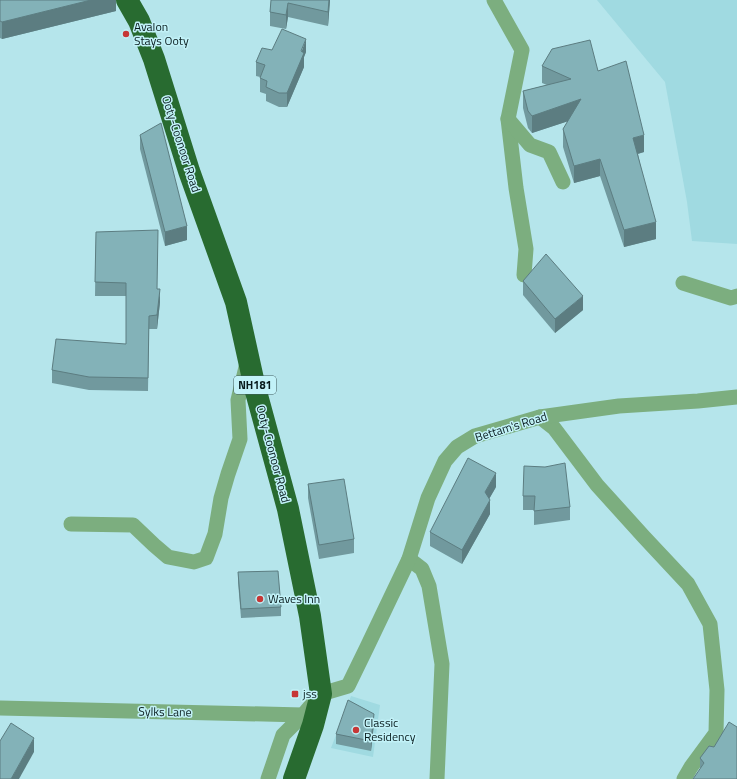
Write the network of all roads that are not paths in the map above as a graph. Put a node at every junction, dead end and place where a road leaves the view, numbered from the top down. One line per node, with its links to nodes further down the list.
1 (127, 0): 8 (highway, Ooty-Coonoor Road / NH181)
2 (494, 0): 3 (street)
3 (508, 119): 4 (street); 5 (street)
4 (563, 182)
5 (524, 275)
6 (683, 283): 7 (street)
7 (737, 296)
8 (248, 356): 11 (street); 13 (highway, Ooty-Coonoor Road / NH181)
9 (737, 397): 10 (street, Bettam's Road)
10 (540, 417): 12 (street, Bettam's Road); 19 (street)
11 (71, 524)
12 (408, 559): 13 (street, Bettam's Road); 18 (street)
13 (321, 694): 15 (street); 17 (highway, Ooty-Coonoor Road / NH181)
14 (0, 708): 15 (street, Sylks Lane)
15 (303, 715): 16 (street)
16 (268, 779)
17 (294, 779)
18 (437, 779)
19 (684, 779)

